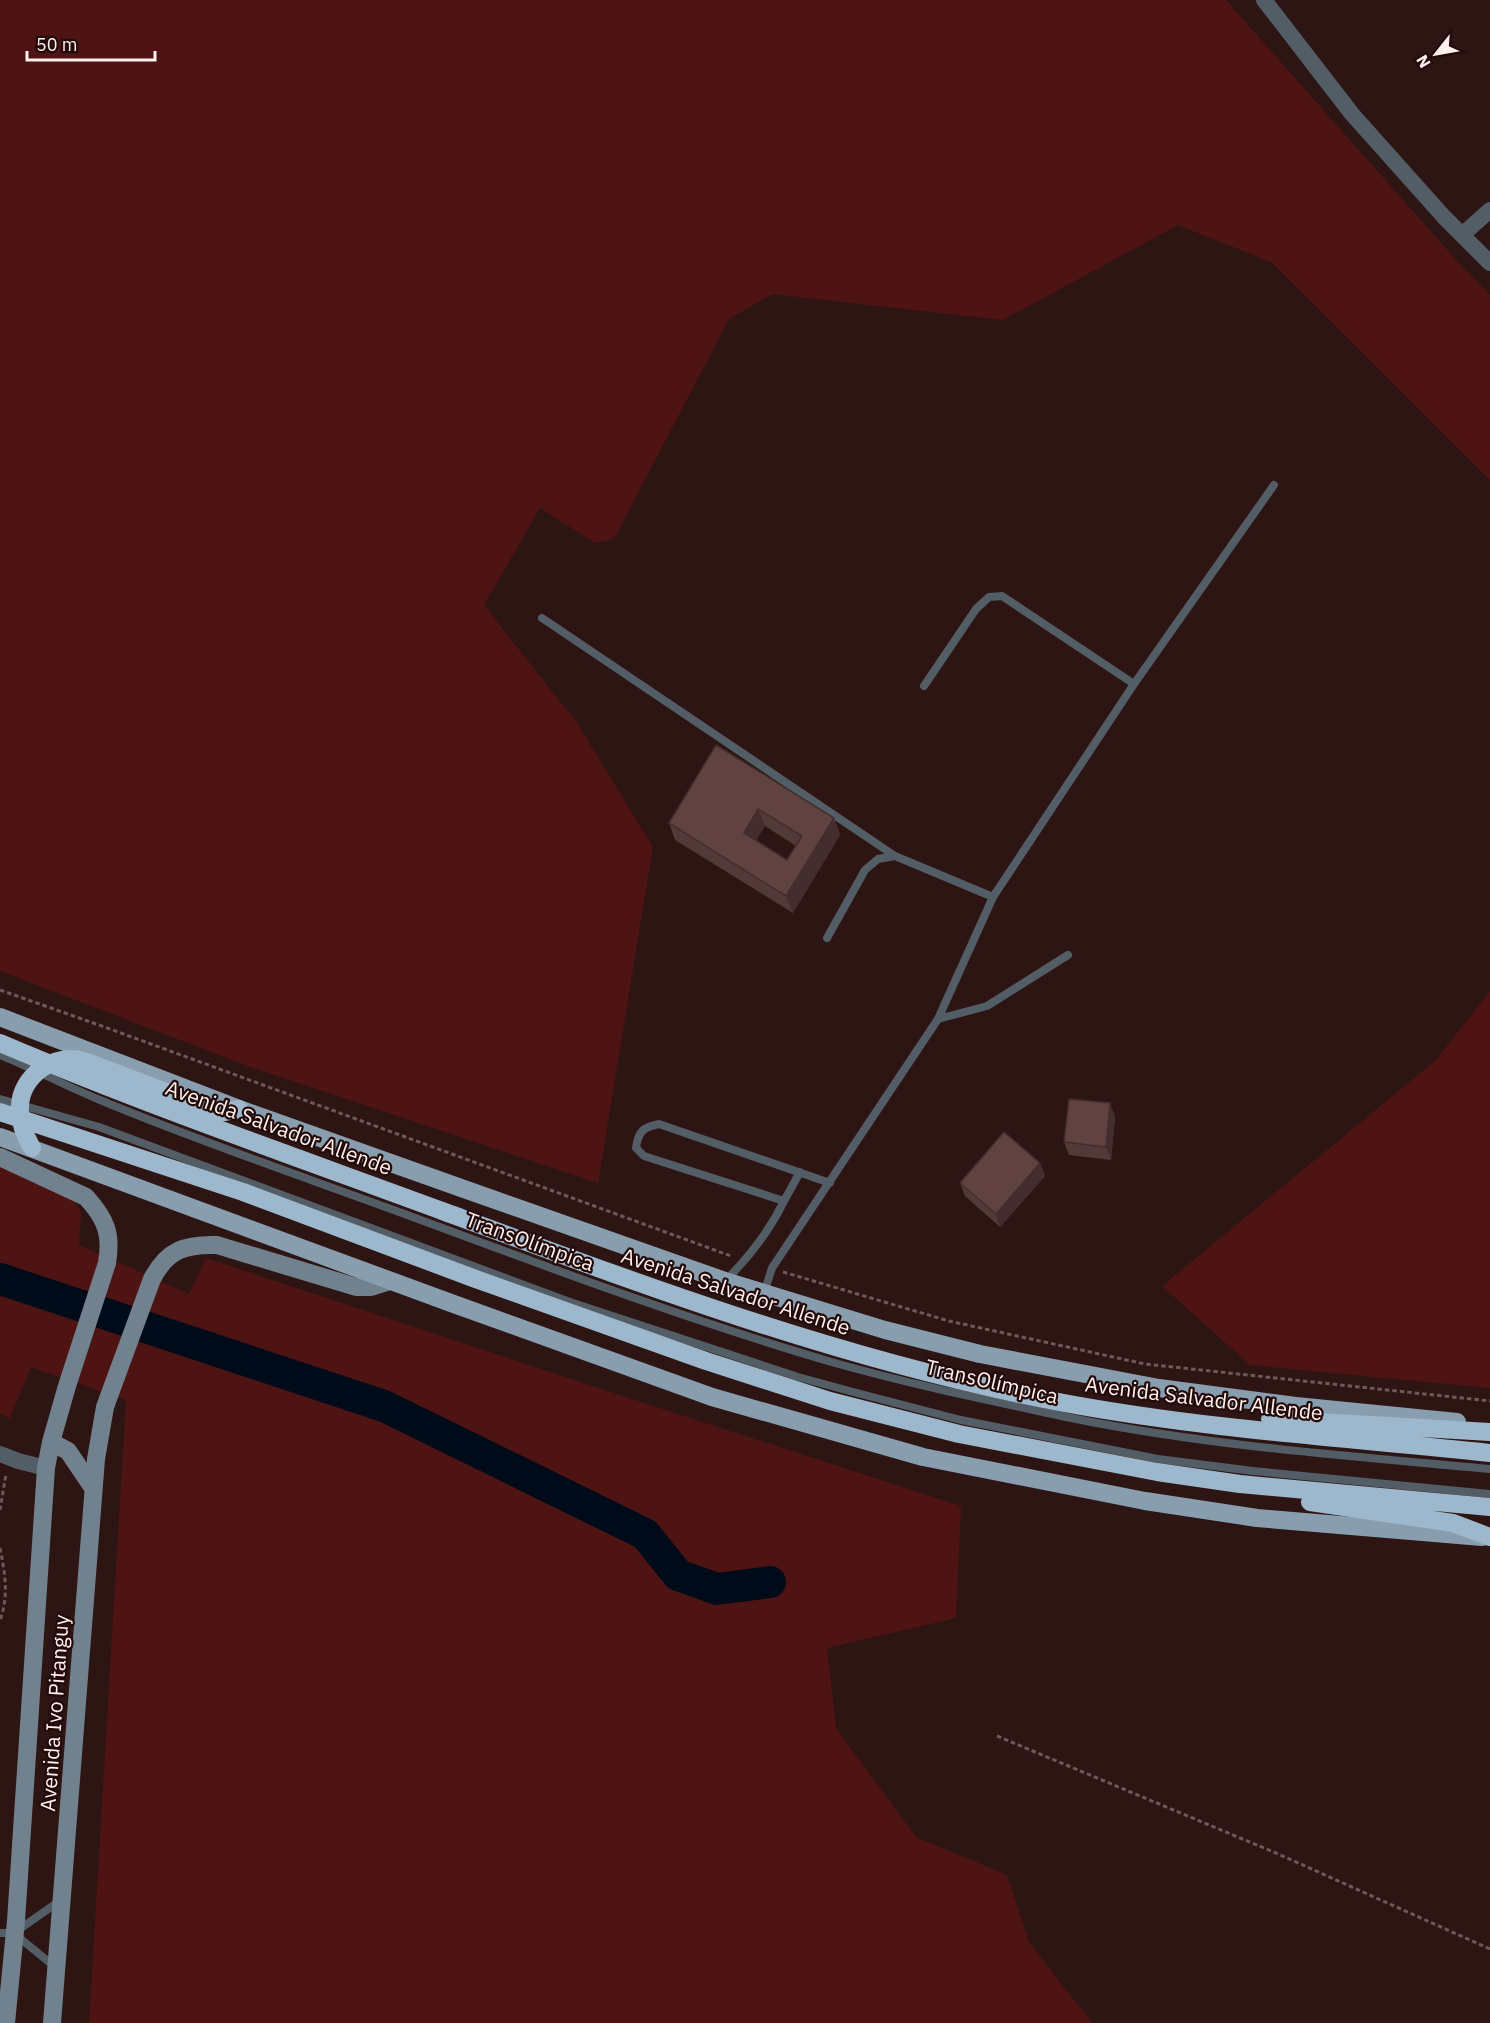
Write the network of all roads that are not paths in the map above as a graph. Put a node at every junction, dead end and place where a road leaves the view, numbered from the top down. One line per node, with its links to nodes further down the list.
1 (1264, 0): 3 (street)
2 (1490, 210): 3 (street)
3 (1462, 235): 4 (street)
4 (1490, 263)
5 (1274, 485): 7 (lane)
6 (542, 618): 9 (lane)
7 (1134, 684): 8 (lane); 10 (lane)
8 (924, 686)
9 (895, 856): 10 (lane); 11 (lane)
10 (993, 897): 14 (lane)
11 (827, 938)
12 (1068, 955): 14 (lane)
13 (0, 1017): 19 (main road, Avenida Salvador Allende)
14 (938, 1019): 26 (lane)
15 (0, 1042): 17 (highway, Avenida Salvador Allende)
16 (0, 1055): 17 (lane, TransOlímpica)
17 (44, 1068): 19 (highway); 21 (highway); 31 (highway, Avenida Salvador Allende); 38 (lane, TransOlímpica)
18 (0, 1099): 21 (lane, TransOlímpica)
19 (239, 1109): 29 (main road, Avenida Salvador Allende)
20 (0, 1112): 21 (highway)
21 (20, 1112): 23 (highway); 39 (highway); 41 (lane, TransOlímpica)
22 (0, 1137): 23 (main road)
23 (32, 1148): 28 (main road)
24 (0, 1157): 34 (street, Avenida Ivo Pitanguy)
25 (800, 1172): 26 (lane); 27 (lane); 27 (lane)
26 (830, 1183): 30 (lane)
27 (784, 1201): 29 (lane)
28 (390, 1281): 40 (street, Avenida Ivo Pitanguy); 43 (main road)
29 (725, 1281): 30 (main road, Avenida Salvador Allende)
30 (764, 1293): 32 (main road, Avenida Salvador Allende)
31 (1173, 1421): 33 (highway); 35 (highway, Avenida Salvador Allende)
32 (1490, 1425)
33 (1490, 1432)
34 (51, 1442): 37 (street, Avenida Ivo Pitanguy); 40 (street)
35 (1490, 1452)
36 (4, 1456): 37 (street)
37 (46, 1468): 45 (street, Avenida Ivo Pitanguy)
38 (1490, 1469)
39 (1240, 1484): 42 (highway); 43 (highway)
40 (93, 1488): 44 (street, Avenida Ivo Pitanguy)
41 (1490, 1494)
42 (1490, 1507)
43 (1490, 1537)
44 (62, 1900): 45 (lane); 46 (street, Avenida Ivo Pitanguy)
45 (7, 1933): 46 (lane); 47 (street, Avenida Ivo Pitanguy)
46 (56, 1969): 48 (street, Avenida Ivo Pitanguy)
47 (6, 2023)
48 (52, 2023)

